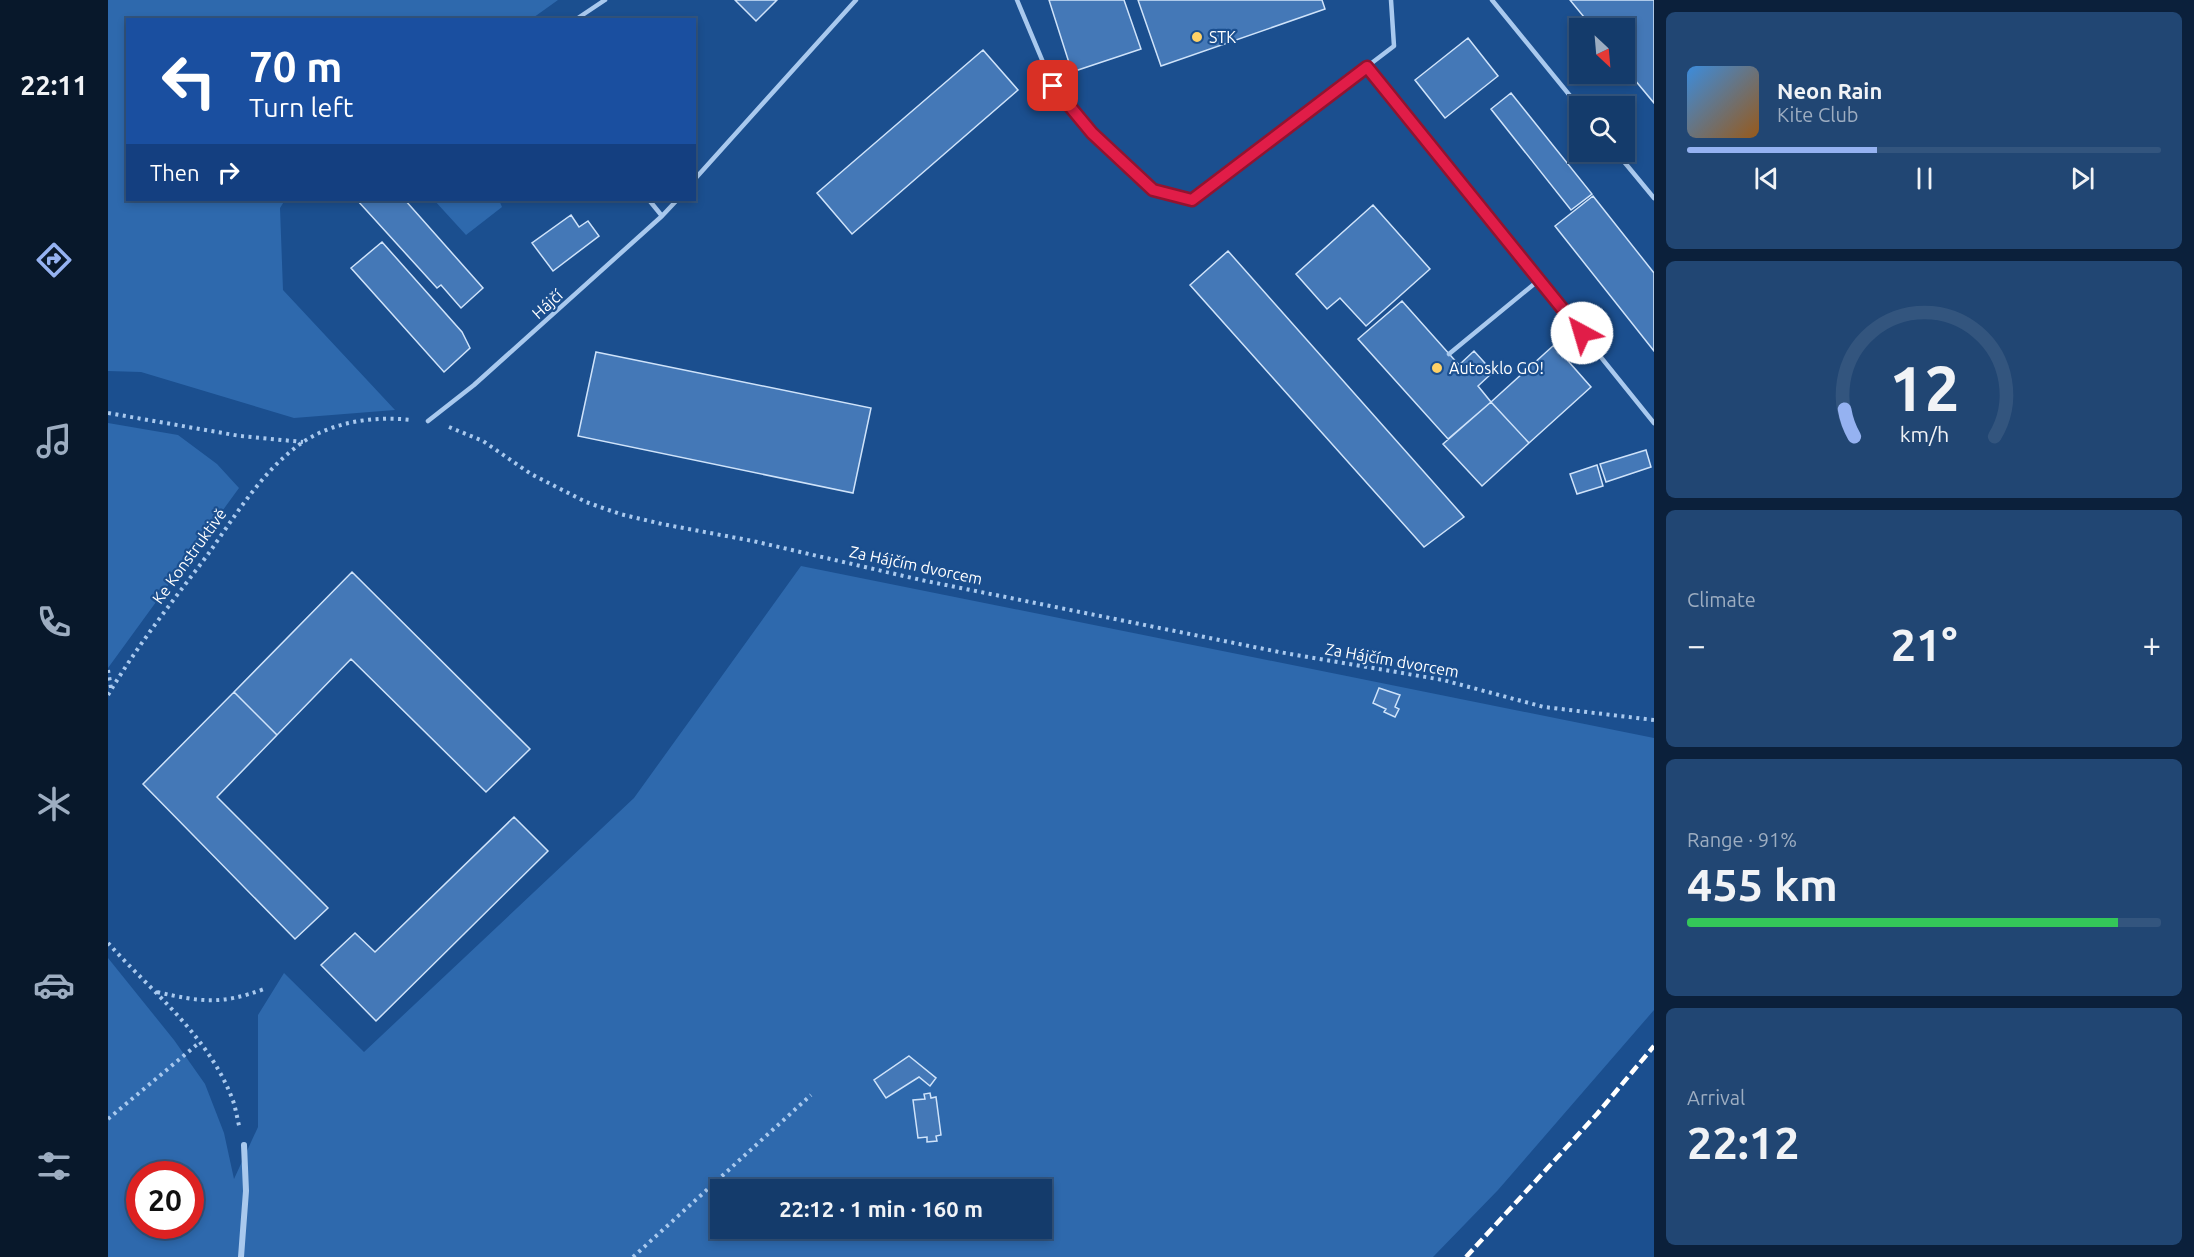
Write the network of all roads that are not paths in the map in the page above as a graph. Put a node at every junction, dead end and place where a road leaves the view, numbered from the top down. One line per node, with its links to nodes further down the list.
1 (605, 0): 6 (lane)
2 (856, 0): 10 (lane)
3 (1017, 0): 7 (lane)
4 (1391, 0): 7 (lane)
5 (1492, 0): 8 (lane)
6 (578, 18)
7 (1367, 67): 15 (lane)
8 (1570, 96)
9 (1624, 162): 11 (lane)
10 (696, 178)
11 (1654, 198)
12 (650, 201): 14 (lane)
13 (676, 201): 14 (lane, Hájčí)
14 (663, 216): 17 (lane, Hájčí)
15 (1539, 280): 16 (lane); 18 (lane)
16 (1449, 354)
17 (428, 421)
18 (1654, 423)
19 (244, 1144): 20 (street)
20 (241, 1257)

